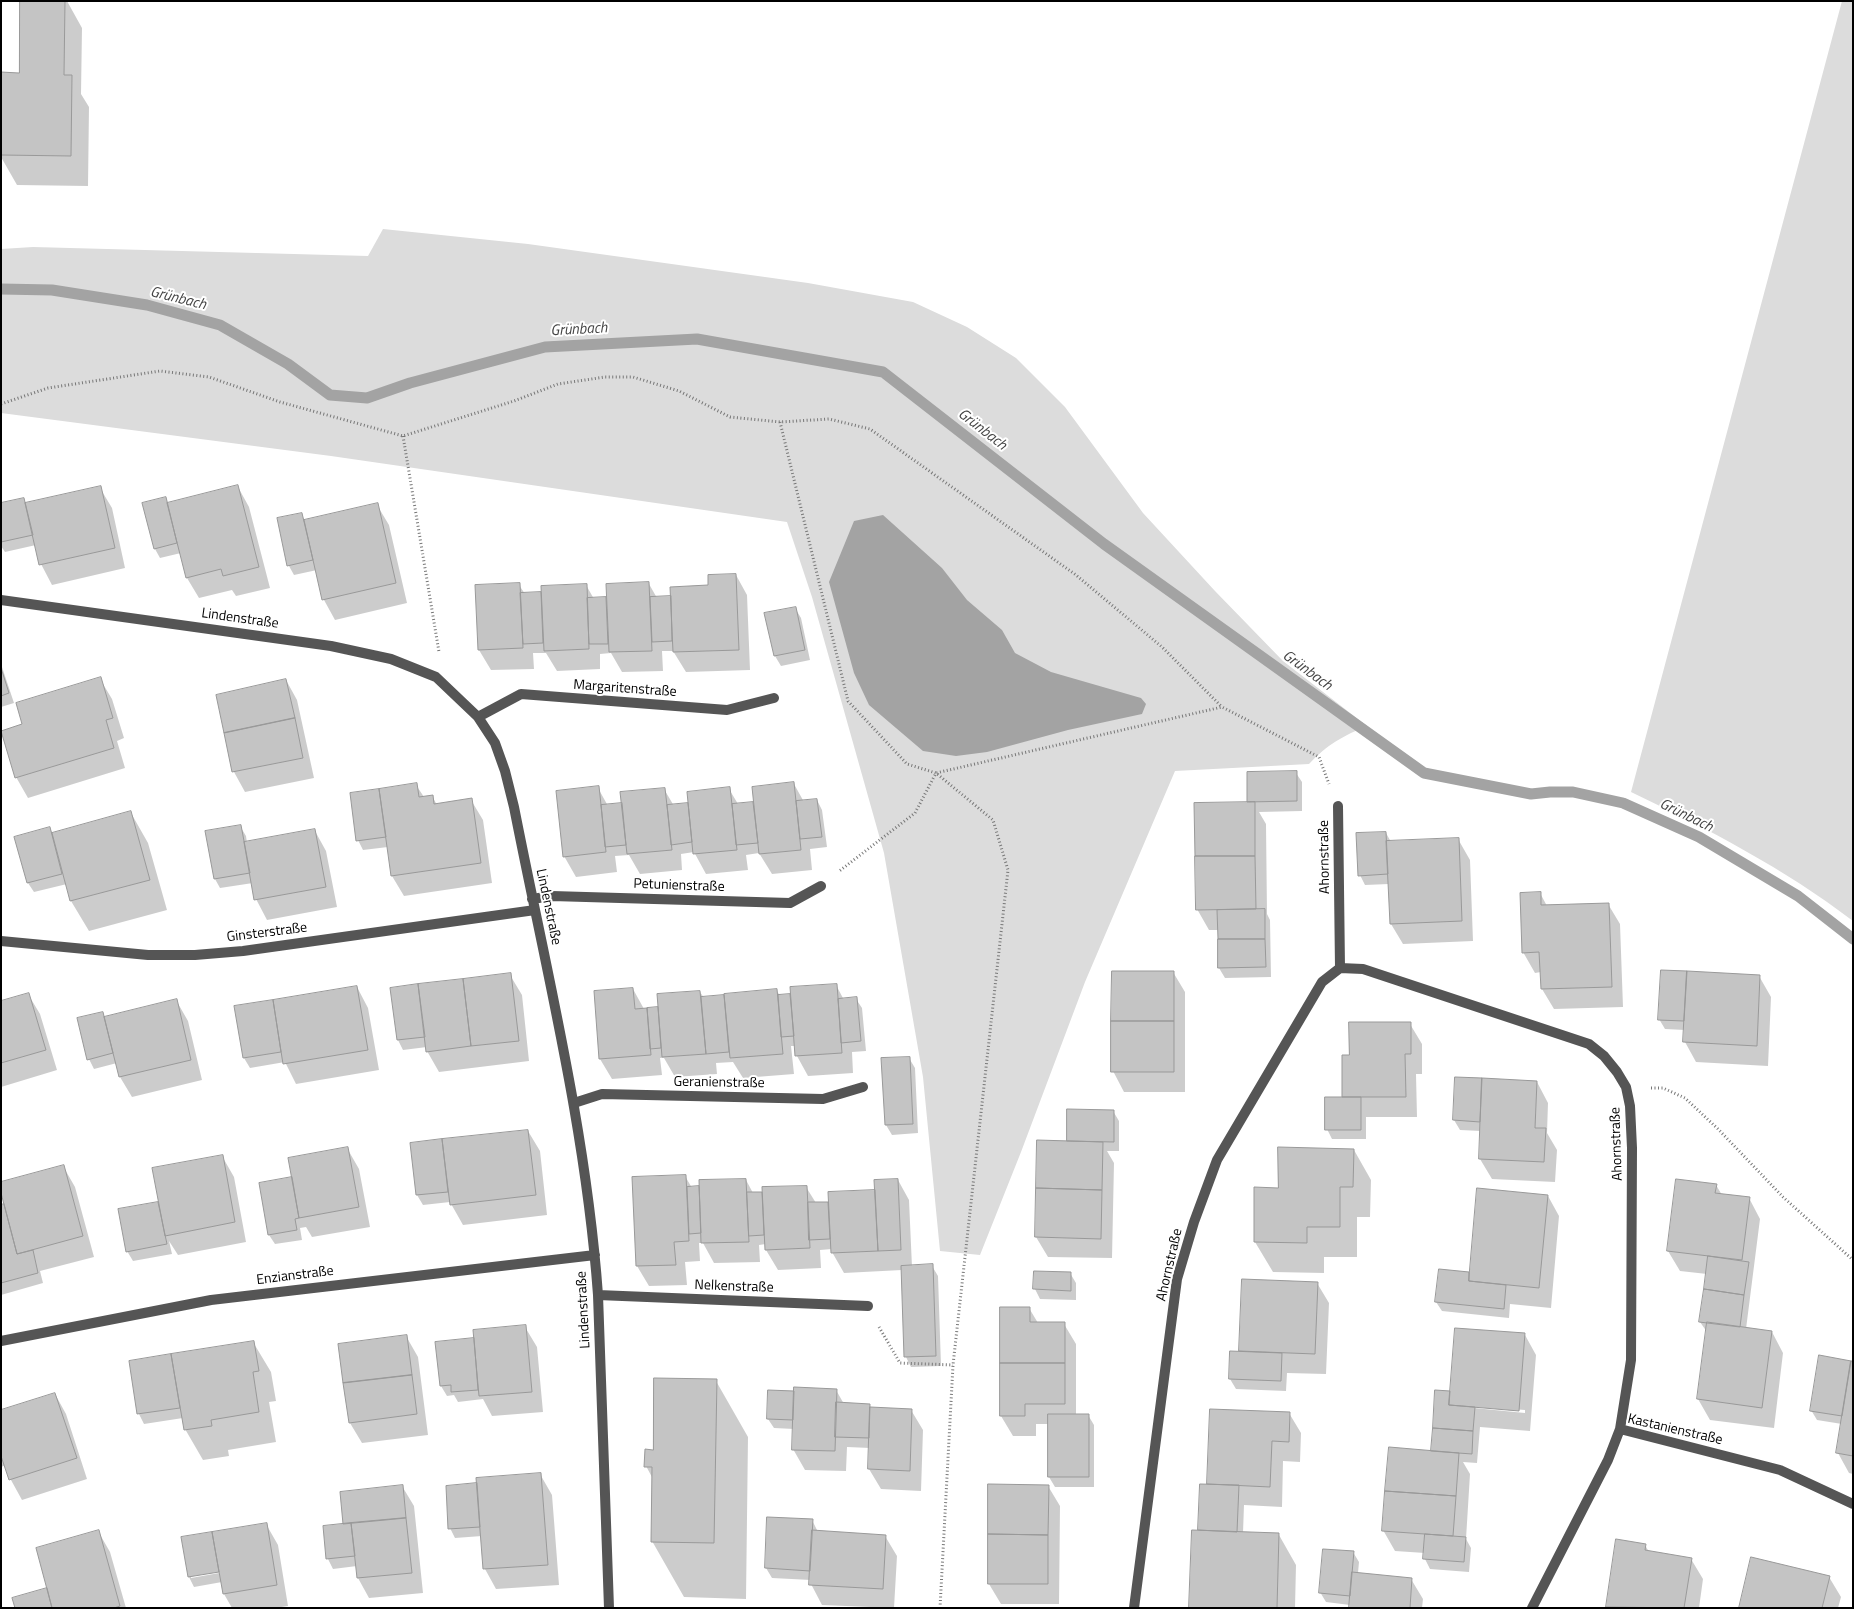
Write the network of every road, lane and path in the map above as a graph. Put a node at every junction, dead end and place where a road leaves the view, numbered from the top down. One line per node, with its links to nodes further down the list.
1 (1, 404): 3 (path)
2 (780, 422): 3 (path); 7 (path); 9 (path)
3 (403, 436): 5 (path)
4 (1, 600): 5 (street, Lindenstraße)
5 (436, 677): 8 (street, Lindenstraße)
6 (774, 698): 8 (street, Margaritenstraße)
7 (1222, 706): 9 (path); 10 (path)
8 (478, 717): 12 (street, Lindenstraße)
9 (936, 773): 11 (path); 24 (path)
10 (1338, 806): 15 (street, Ahornstraße)
11 (821, 886): 12 (street, Petunienstraße)
12 (532, 899): 13 (street, Lindenstraße)
13 (535, 910): 14 (street, Ginsterstraße); 18 (street, Lindenstraße)
14 (1, 941)
15 (1340, 968): 17 (street, Ahornstraße); 29 (street, Ahornstraße)
16 (863, 1087): 18 (street, Geranienstraße)
17 (1626, 1087): 20 (path); 25 (street, Ahornstraße)
18 (574, 1103): 19 (street, Lindenstraße)
19 (595, 1255): 21 (street, Lindenstraße); 23 (street, Enzianstraße)
20 (1853, 1260)
21 (598, 1295): 22 (street, Nelkenstraße); 27 (street, Lindenstraße)
22 (868, 1306): 24 (path)
23 (1, 1341)
24 (953, 1365): 28 (path)
25 (1620, 1429): 26 (street, Kastanienstraße); 30 (street, Kastanienstraße)
26 (1853, 1504)
27 (609, 1608)
28 (940, 1608)
29 (1134, 1608)
30 (1532, 1608)

